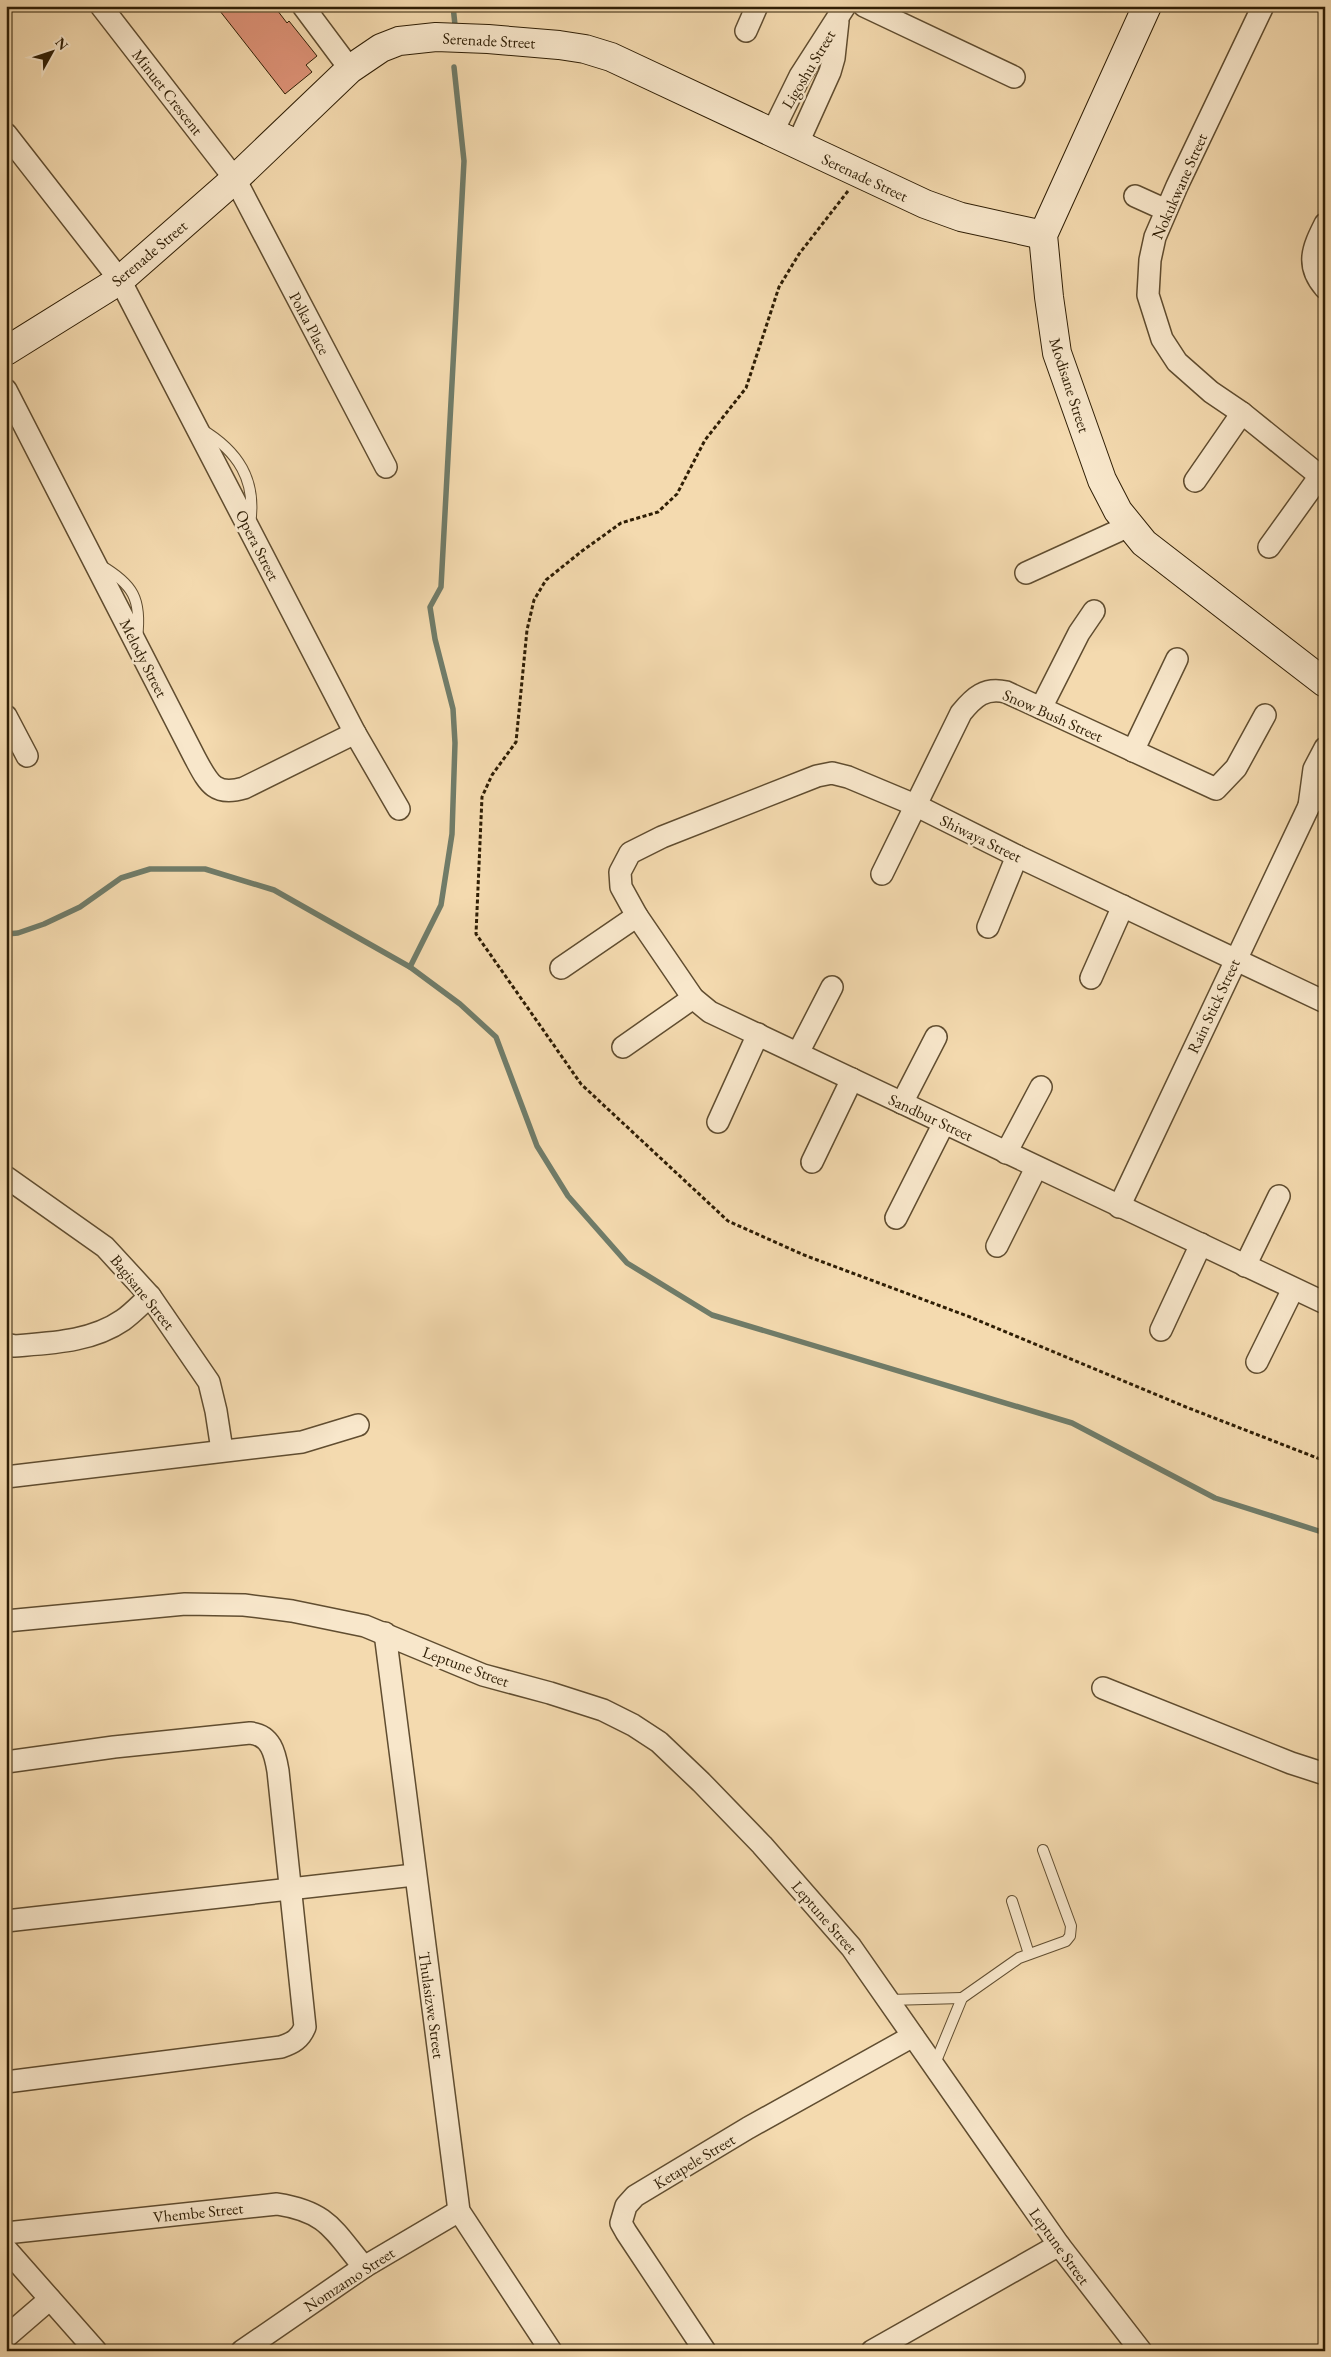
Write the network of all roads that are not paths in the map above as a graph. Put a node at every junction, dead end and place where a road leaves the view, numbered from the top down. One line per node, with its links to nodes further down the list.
1 (101, 6): 14 (street, Minuet Crescent)
2 (303, 6): 9 (street)
3 (756, 6): 8 (street)
4 (864, 6): 10 (street)
5 (1147, 6): 18 (street)
6 (1263, 6): 16 (street, Nokukwane Street)
7 (842, 12): 11 (street, Ligoshu Street); 13 (street)
8 (746, 31)
9 (350, 70): 11 (street, Serenade Street); 14 (street, Serenade Street)
10 (1014, 77)
11 (772, 133): 13 (street, Serenade Street)
12 (6, 134): 19 (street)
13 (797, 145): 18 (street, Serenade Street)
14 (235, 179): 19 (street, Serenade Street); 24 (street, Polka Place)
15 (1135, 196): 16 (street)
16 (1166, 210): 23 (street, Nokukwane Street)
17 (1325, 224): 20 (street)
18 (1043, 235): 27 (street, Modisane Street)
19 (120, 280): 21 (street, Serenade Street); 36 (street, Opera Street)
20 (1325, 288)
21 (6, 351)
22 (6, 390): 36 (street, Melody Street)
23 (1242, 413): 25 (street, Nokukwane Street); 26 (street)
24 (386, 467)
25 (1322, 478): 28 (street)
26 (1195, 480)
27 (1130, 526): 29 (street); 32 (street, Modisane Street)
28 (1269, 547)
29 (1026, 573)
30 (1094, 611): 33 (street)
31 (1177, 659): 38 (street)
32 (1325, 683)
33 (1041, 708): 38 (street, Snow Bush Street); 41 (street, Snow Bush Street)
34 (1265, 715): 38 (street, Snow Bush Street)
35 (6, 716): 39 (street)
36 (355, 733): 43 (street, Opera Street)
37 (1325, 748): 42 (street, Rain Stick Street)
38 (1134, 751)
39 (27, 756)
40 (1325, 787): 42 (street, Rain Stick Street)
41 (916, 805): 44 (street, Shiwaya Street); 45 (street, Shiwaya Street); 46 (street, Snow Bush Street)
42 (1309, 806): 50 (street, Rain Stick Street)
43 (398, 809)
44 (630, 853): 48 (street, Sandbur Street)
45 (1017, 856): 47 (street, Shiwaya Street); 49 (street)
46 (882, 874)
47 (1123, 906): 50 (street, Shiwaya Street); 52 (street)
48 (637, 916): 51 (street); 54 (street, Sandbur Street)
49 (988, 926)
50 (1235, 958): 55 (street, Shiwaya Street); 70 (street, Rain Stick Street)
51 (561, 968)
52 (1091, 978)
53 (832, 987): 59 (street)
54 (693, 998): 56 (street, Sandbur Street); 58 (street)
55 (1325, 1002)
56 (758, 1034): 59 (street, Sandbur Street); 63 (street)
57 (936, 1037): 62 (street)
58 (623, 1047)
59 (798, 1053): 60 (street, Sandbur Street)
60 (852, 1079): 62 (street, Sandbur Street); 66 (street)
61 (1041, 1087): 65 (street)
62 (902, 1103): 64 (street, Sandbur Street)
63 (718, 1122)
64 (944, 1122): 65 (street, Sandbur Street); 71 (street)
65 (1006, 1153): 67 (street, Sandbur Street)
66 (812, 1162)
67 (1036, 1168): 70 (street, Sandbur Street); 73 (street)
68 (8, 1183): 76 (street, Bagisane Street)
69 (1279, 1196): 74 (street)
70 (1119, 1206): 72 (street, Sandbur Street)
71 (896, 1218)
72 (1201, 1244): 74 (street, Sandbur Street); 78 (street)
73 (997, 1246)
74 (1245, 1266): 75 (street, Sandbur Street)
75 (1293, 1288): 77 (street, Sandbur Street); 80 (street)
76 (150, 1296): 79 (street); 82 (street, Bagisane Street)
77 (1325, 1303)
78 (1161, 1330)
79 (6, 1344)
80 (1256, 1362)
81 (358, 1425): 82 (street)
82 (222, 1450): 83 (street)
83 (6, 1477)
84 (6, 1621): 85 (street, Leptune Street)
85 (385, 1633): 90 (street, Thulasizwe Street); 96 (street, Leptune Street)
86 (1103, 1688): 88 (street)
87 (6, 1762): 91 (street)
88 (1325, 1774)
89 (1043, 1850): 94 (lane)
90 (414, 1875): 91 (street); 100 (street, Thulasizwe Street)
91 (292, 1890): 93 (street); 99 (street)
92 (1012, 1901): 94 (lane)
93 (6, 1921)
94 (1029, 1954): 95 (lane)
95 (962, 1998): 96 (lane); 98 (lane)
96 (889, 2000): 97 (street, Leptune Street)
97 (913, 2036): 98 (street, Leptune Street); 110 (street, Ketapele Street)
98 (934, 2066): 102 (street, Leptune Street)
99 (6, 2082)
100 (459, 2210): 104 (street, Nomzamo Street); 109 (street, Thulasizwe Street)
101 (6, 2233): 104 (street, Vhembe Street)
102 (1058, 2245): 111 (street); 112 (street, Leptune Street)
103 (6, 2249): 105 (street)
104 (364, 2267): 108 (street, Nomzamo Street)
105 (50, 2299): 106 (street); 107 (street)
106 (6, 2337)
107 (96, 2351)
108 (242, 2351)
109 (551, 2351)
110 (705, 2351)
111 (872, 2351)
112 (1142, 2351)

